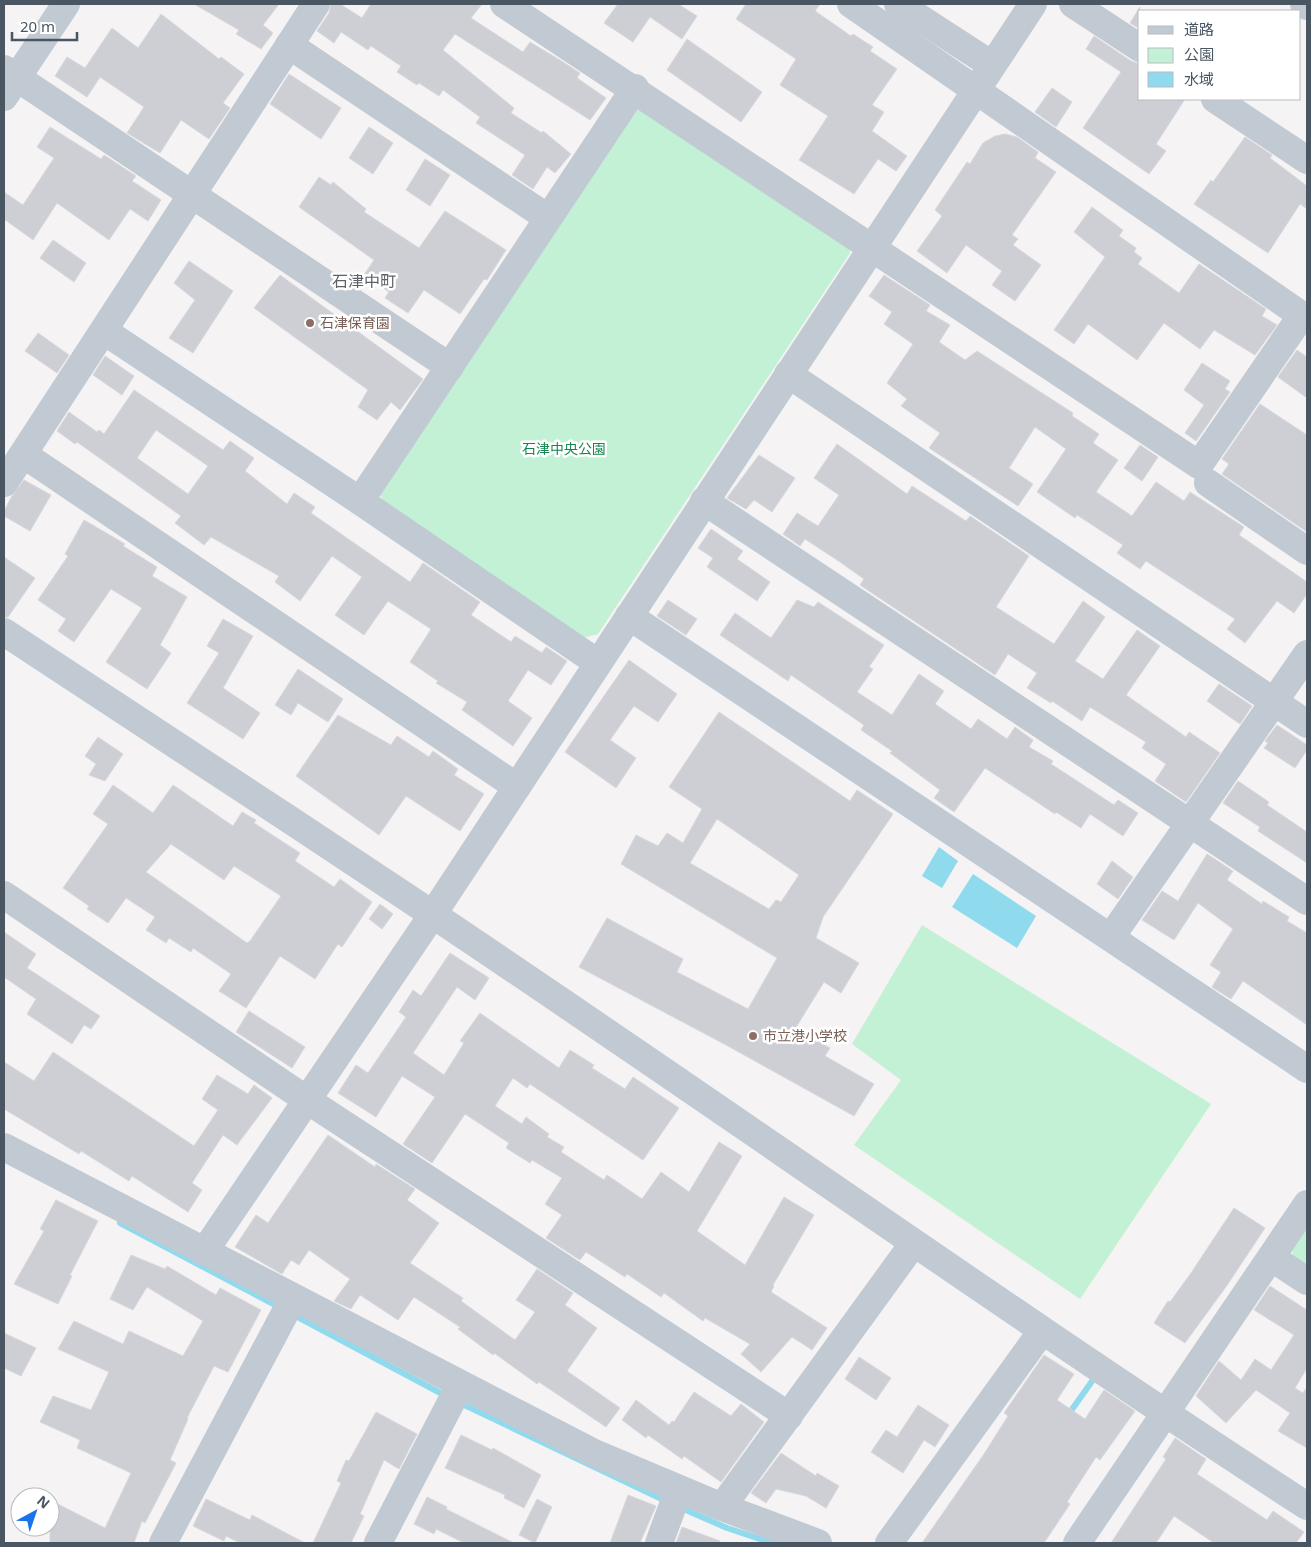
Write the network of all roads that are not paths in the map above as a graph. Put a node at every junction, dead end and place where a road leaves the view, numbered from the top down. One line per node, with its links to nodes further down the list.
1 (66, 4): 13 (street)
2 (316, 4): 10 (street)
3 (504, 4): 14 (street)
4 (851, 4): 15 (street)
5 (898, 4): 12 (street)
6 (1033, 4): 12 (street)
7 (1073, 4): 11 (street)
8 (1304, 4): 9 (street)
9 (1307, 6)
10 (290, 45): 18 (street); 19 (street)
11 (1138, 47)
12 (992, 65): 15 (street)
13 (8, 81): 18 (street)
14 (635, 88): 19 (street); 20 (street)
15 (975, 89): 20 (street); 21 (street)
16 (1217, 100): 17 (street)
17 (1307, 160)
18 (192, 194): 22 (street); 23 (street)
19 (548, 218): 23 (street)
20 (872, 246): 21 (street); 24 (street)
21 (1302, 308)
22 (104, 331): 25 (street); 28 (street)
23 (450, 367): 28 (street)
24 (788, 374): 29 (street); 35 (street)
25 (23, 454): 26 (street); 37 (street)
26 (4, 483)
27 (1208, 483): 30 (street)
28 (360, 501): 34 (street)
29 (704, 502): 31 (street); 38 (street)
30 (1307, 551)
31 (629, 616): 34 (street); 42 (street)
32 (4, 632): 41 (street)
33 (1307, 654): 35 (street)
34 (598, 663): 37 (street)
35 (1274, 703): 36 (street); 38 (street)
36 (1307, 724)
37 (517, 787): 41 (street)
38 (1190, 824): 40 (street); 42 (street)
39 (4, 895): 44 (street)
40 (1307, 901)
41 (433, 914): 44 (street); 47 (street)
42 (1111, 938): 43 (street)
43 (1307, 1069)
44 (307, 1100): 48 (street); 55 (street)
45 (4, 1148): 48 (street)
46 (1307, 1204): 49 (street)
47 (913, 1244): 52 (street); 55 (street)
48 (204, 1252): 51 (street)
49 (1272, 1258): 50 (street); 54 (street)
50 (1307, 1281)
51 (293, 1298): 53 (street); 59 (street)
52 (1042, 1331): 54 (street); 63 (street)
53 (460, 1385): 56 (street); 60 (street)
54 (1166, 1414): 57 (street); 64 (street)
55 (789, 1416): 58 (street)
56 (675, 1500): 58 (street); 61 (street)
57 (1307, 1506)
58 (722, 1507): 62 (street)
59 (163, 1543)
60 (378, 1543)
61 (659, 1543)
62 (818, 1543)
63 (889, 1543)
64 (1077, 1543)

